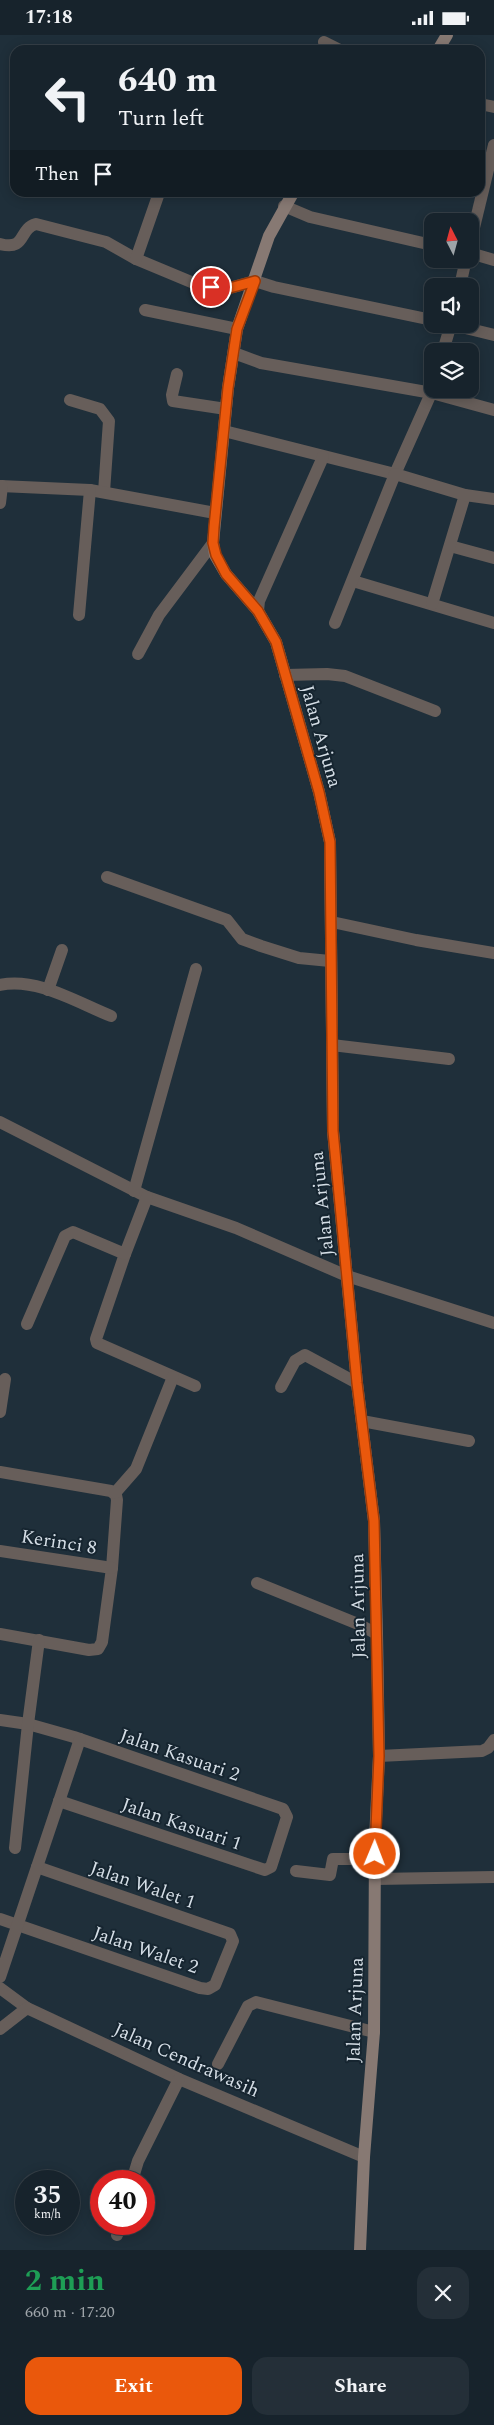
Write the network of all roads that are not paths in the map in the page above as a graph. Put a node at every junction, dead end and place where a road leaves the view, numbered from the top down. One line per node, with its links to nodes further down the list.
1 (324, 42): 2 (street)
2 (330, 45)
3 (494, 145): 4 (street)
4 (486, 182)
5 (158, 197): 13 (street)
6 (290, 197): 8 (street, Jalan Arjuna)
7 (482, 197): 9 (street)
8 (284, 206): 10 (street); 15 (street, Jalan Arjuna)
9 (478, 213)
10 (424, 243)
11 (0, 244): 13 (street)
12 (479, 256): 14 (street)
13 (136, 259): 15 (street)
14 (494, 260)
15 (255, 281): 17 (street); 18 (street, Jalan Arjuna)
16 (145, 311): 18 (street)
17 (424, 318)
18 (237, 329): 21 (street, Jalan Arjuna)
19 (479, 331): 20 (street)
20 (494, 335)
21 (234, 353): 23 (street); 27 (street, Jalan Arjuna)
22 (177, 374): 27 (street)
23 (424, 390)
24 (429, 398): 31 (street)
25 (455, 398): 28 (street)
26 (70, 400): 34 (street)
27 (226, 409): 29 (street, Jalan Arjuna)
28 (494, 410)
29 (224, 431): 30 (street); 38 (street, Jalan Arjuna)
30 (323, 457): 31 (street); 44 (street)
31 (395, 474): 35 (street); 42 (street)
32 (1, 486): 33 (street); 37 (street)
33 (90, 490): 34 (street); 45 (street)
34 (104, 492): 38 (street)
35 (465, 495): 36 (street); 40 (street)
36 (494, 499)
37 (0, 503)
38 (215, 513): 39 (street, Jalan Arjuna)
39 (213, 543): 44 (street, Jalan Arjuna); 48 (street)
40 (450, 546): 41 (street); 43 (street)
41 (494, 558)
42 (353, 581): 43 (street); 46 (street)
43 (432, 604): 47 (street)
44 (258, 611): 49 (street, Jalan Arjuna)
45 (79, 615)
46 (336, 623)
47 (494, 623)
48 (138, 654)
49 (285, 675): 50 (street); 52 (street, Jalan Arjuna)
50 (435, 711)
51 (107, 877): 55 (street)
52 (332, 922): 54 (street); 55 (street, Jalan Arjuna)
53 (62, 951): 58 (street)
54 (494, 953)
55 (330, 961): 60 (street, Jalan Arjuna)
56 (196, 969): 63 (street)
57 (0, 985): 58 (street)
58 (48, 990): 59 (street)
59 (110, 1016)
60 (332, 1045): 61 (street); 66 (street, Jalan Arjuna)
61 (449, 1059)
62 (0, 1122): 63 (street)
63 (134, 1191): 64 (street)
64 (147, 1197): 65 (street); 66 (street)
65 (125, 1254): 68 (street); 69 (street)
66 (347, 1276): 67 (street); 71 (street, Jalan Arjuna)
67 (494, 1323)
68 (27, 1325)
69 (172, 1377): 72 (street); 78 (street)
70 (5, 1379): 74 (street)
71 (357, 1383): 73 (street); 75 (street, Jalan Arjuna)
72 (195, 1385)
73 (281, 1387)
74 (0, 1412)
75 (362, 1421): 76 (street); 83 (street, Jalan Arjuna)
76 (469, 1441)
77 (0, 1472): 78 (street)
78 (115, 1493): 80 (street)
79 (0, 1551): 80 (street, Kerinci 8)
80 (112, 1568): 84 (street)
81 (257, 1583): 83 (street)
82 (0, 1634): 84 (street)
83 (377, 1634): 89 (street, Jalan Arjuna)
84 (40, 1640): 86 (street)
85 (0, 1720): 86 (street, Jalan Kasuari 2)
86 (28, 1724): 87 (street, Jalan Kasuari 2); 92 (street)
87 (80, 1739): 90 (street); 91 (street, Jalan Kasuari 2)
88 (494, 1740): 89 (street)
89 (379, 1756): 95 (street, Jalan Arjuna)
90 (59, 1801): 91 (street, Jalan Kasuari 1); 93 (street)
91 (279, 1845)
92 (15, 1848)
93 (37, 1867): 98 (street); 99 (street, Jalan Walet 1)
94 (296, 1871): 95 (street)
95 (375, 1873): 96 (street); 104 (street, Jalan Arjuna)
96 (494, 1877)
97 (0, 1919): 98 (street, Jalan Walet 2)
98 (18, 1925): 99 (street, Jalan Walet 2); 100 (street)
99 (233, 1939)
100 (0, 1977)
101 (0, 1988): 102 (street, Jalan Cendrawasih)
102 (27, 2008): 103 (street); 106 (street, Jalan Cendrawasih)
103 (0, 2029)
104 (374, 2033): 105 (street); 107 (street, Jalan Arjuna)
105 (218, 2064)
106 (179, 2079): 107 (street, Jalan Cendrawasih); 108 (street)
107 (364, 2157): 109 (street, Jalan Arjuna)
108 (135, 2170)
109 (360, 2250)

